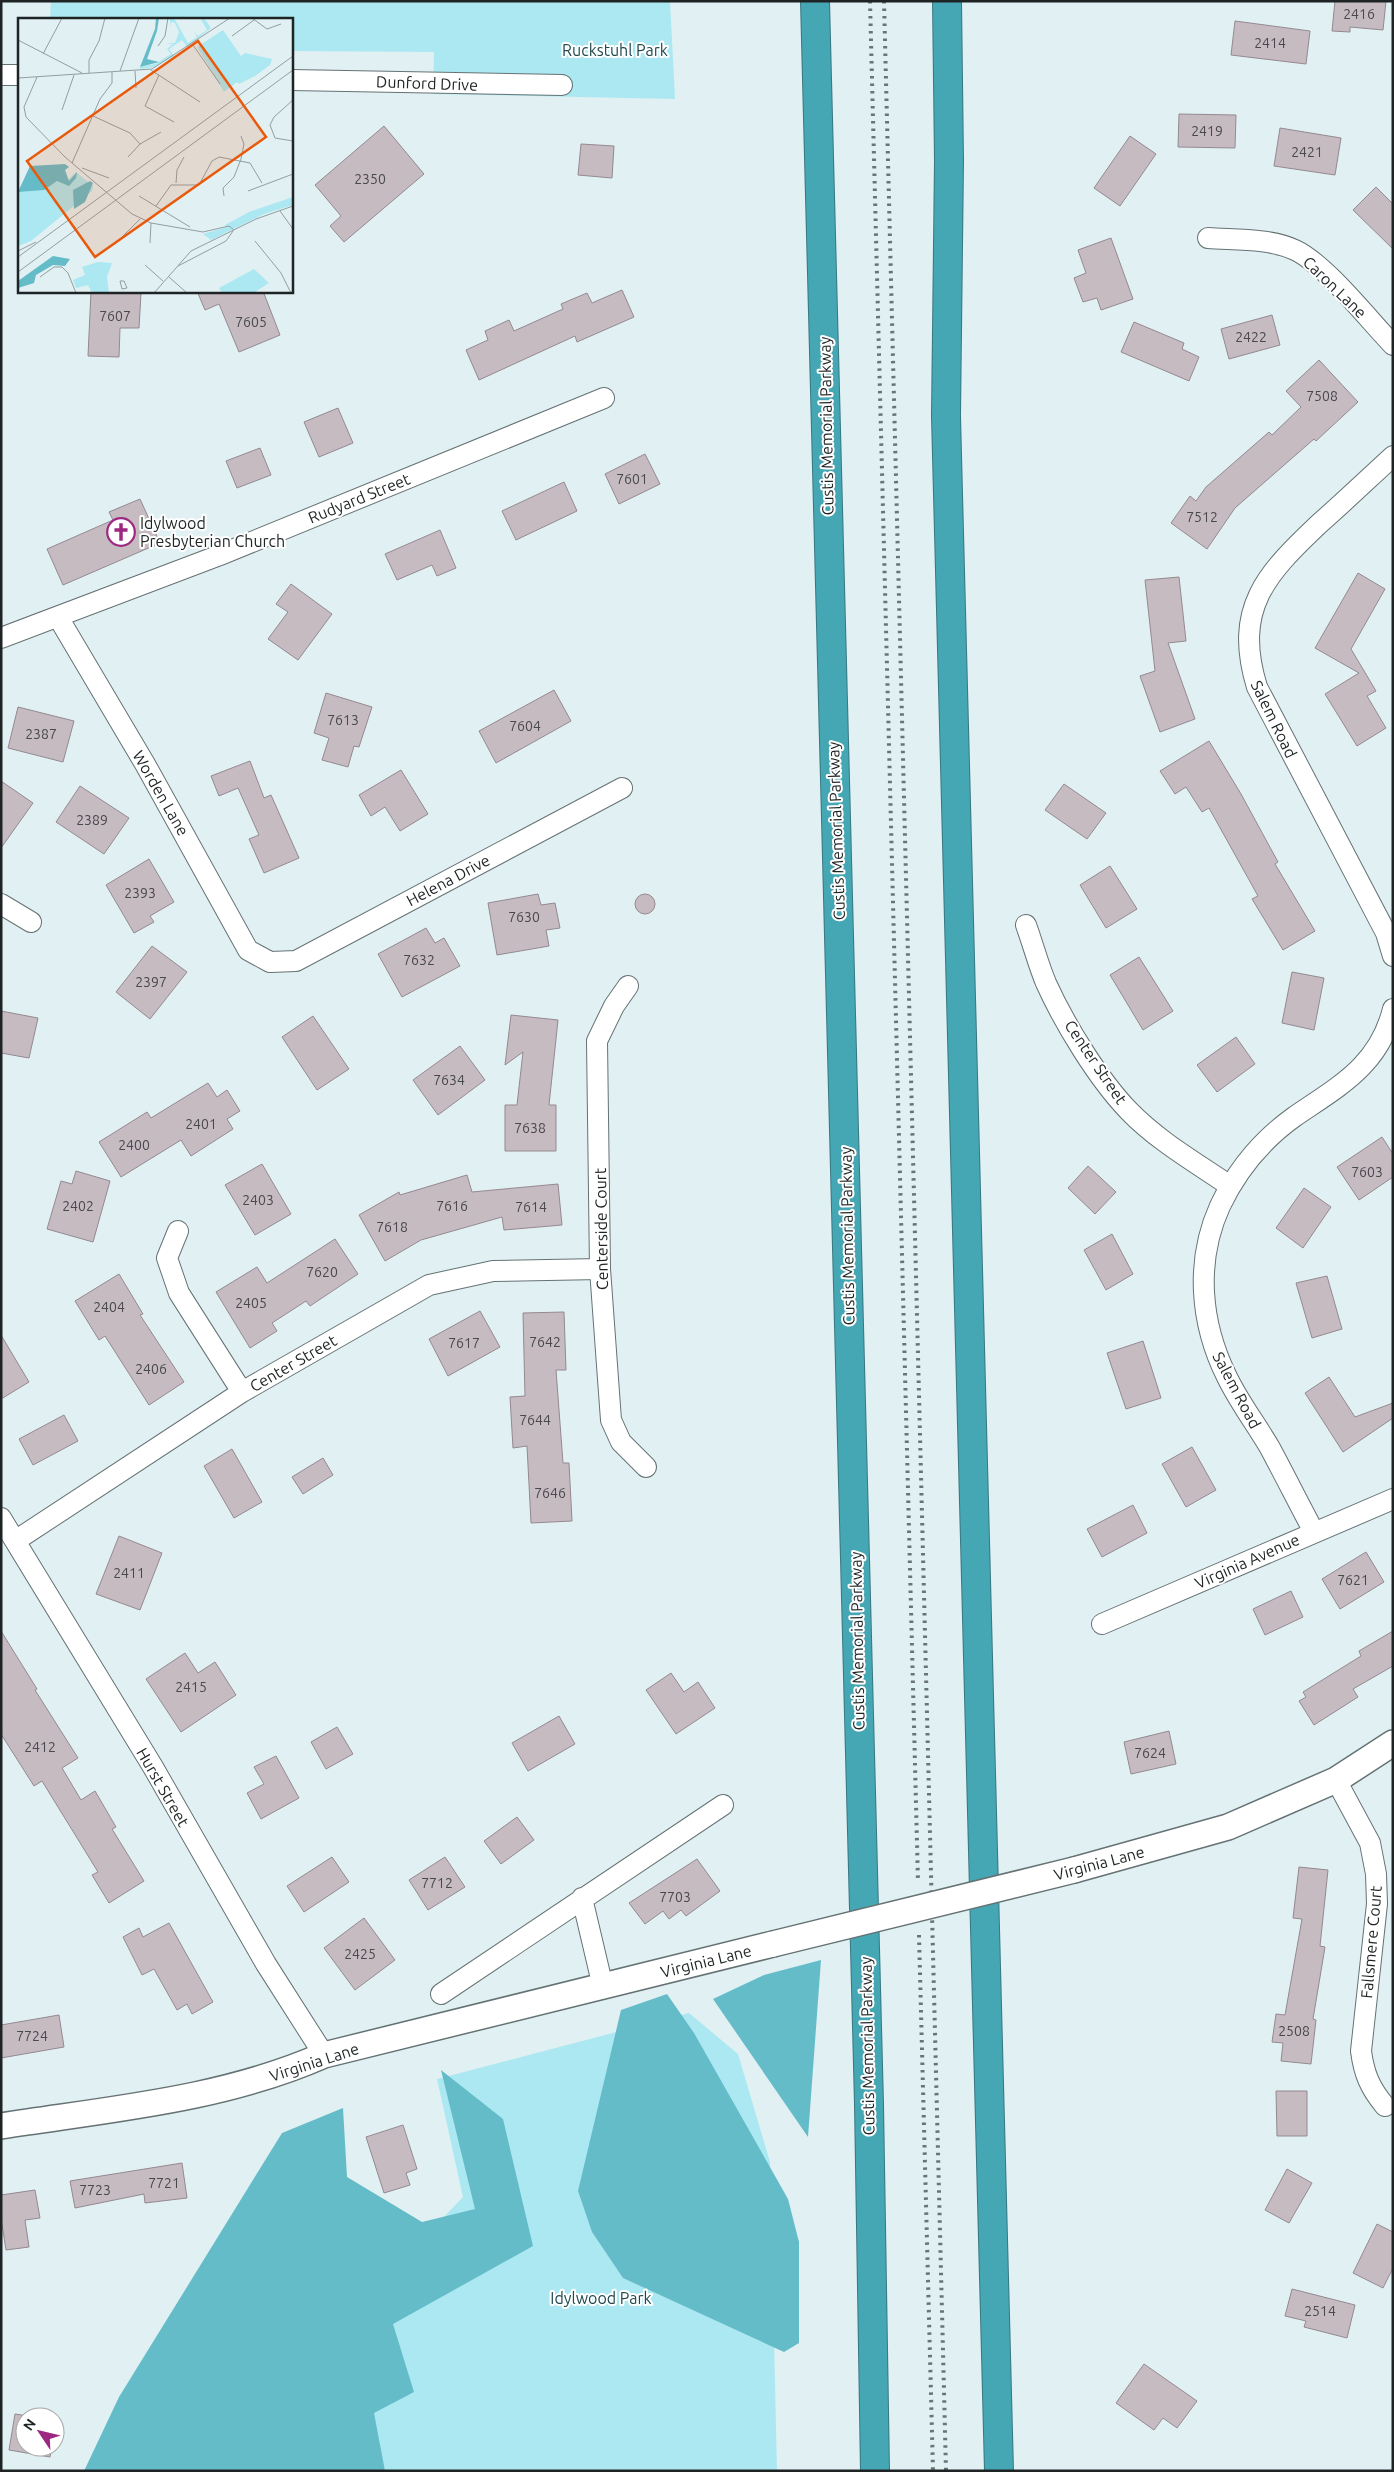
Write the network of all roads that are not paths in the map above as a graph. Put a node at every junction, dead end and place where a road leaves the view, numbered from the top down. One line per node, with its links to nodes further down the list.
1 (815, 1): 40 (highway, Custis Memorial Parkway)
2 (947, 1): 44 (highway)
3 (1, 75): 4 (street)
4 (18, 75)
5 (292, 80): 6 (street, Dunford Drive)
6 (562, 84)
7 (1208, 238): 8 (street, Caron Lane)
8 (1393, 345)
9 (604, 398): 11 (street, Rudyard Street)
10 (1393, 456): 17 (street, Salem Road)
11 (58, 617): 12 (street, Rudyard Street); 18 (street, Worden Lane)
12 (1, 638)
13 (622, 788): 18 (street, Helena Drive)
14 (1, 904): 15 (street)
15 (31, 922)
16 (1026, 925): 21 (street, Center Street)
17 (1393, 956)
18 (270, 962)
19 (628, 986): 23 (street, Centerside Court)
20 (1393, 1009): 21 (street, Salem Road)
21 (1230, 1186): 28 (street, Salem Road)
22 (178, 1231): 24 (street)
23 (600, 1269): 24 (street, Center Street); 25 (street, Centerside Court)
24 (242, 1392): 29 (street, Center Street)
25 (646, 1467)
26 (1393, 1499): 28 (street, Virginia Avenue)
27 (1, 1518): 29 (street, Hurst Street)
28 (1314, 1532): 30 (street, Virginia Avenue)
29 (15, 1541): 37 (street, Hurst Street)
30 (1102, 1624)
31 (1393, 1743): 32 (street, Virginia Lane)
32 (1336, 1780): 35 (street, Virginia Lane, bridge); 38 (street, Fallsmere Court)
33 (723, 1805): 34 (street)
34 (582, 1898): 35 (street); 36 (street)
35 (603, 1987): 37 (street, Virginia Lane)
36 (441, 1994)
37 (324, 2055): 39 (street, Virginia Lane)
38 (1384, 2106)
39 (1, 2126)
40 (870, 2254): 41 (highway); 42 (highway, Custis Memorial Parkway); 43 (highway)
41 (863, 2471)
42 (875, 2471)
43 (884, 2471)
44 (999, 2471)

